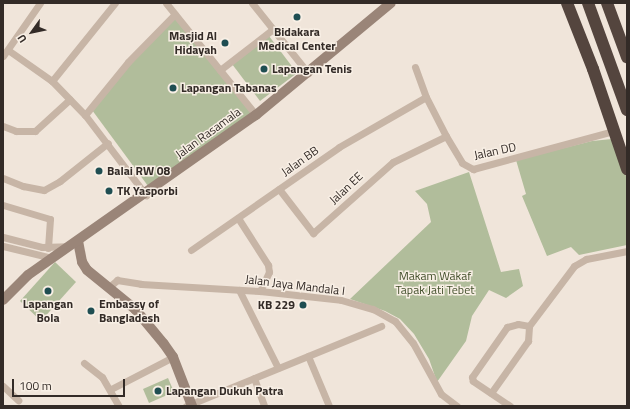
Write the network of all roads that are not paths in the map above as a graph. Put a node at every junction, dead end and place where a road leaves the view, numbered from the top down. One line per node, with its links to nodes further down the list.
1 (40, 3): 12 (street)
2 (115, 3): 18 (street)
3 (166, 3): 10 (street)
4 (252, 3): 11 (street)
5 (391, 3): 17 (street, Jalan Rasamala)
6 (567, 3): 25 (highway)
7 (588, 3): 21 (highway)
8 (607, 3): 14 (highway)
9 (615, 3): 14 (highway)
10 (174, 14): 16 (street); 22 (street)
11 (273, 29): 16 (street); 17 (street)
12 (8, 50): 13 (street); 18 (street)
13 (3, 56)
14 (627, 57)
15 (415, 66): 19 (street, Jalan DD)
16 (220, 70): 23 (street)
17 (308, 73): 23 (street, Jalan Rasamala)
18 (52, 81): 20 (street)
19 (426, 97): 26 (street, Jalan DD); 30 (street, Jalan BB)
20 (70, 99): 22 (street); 24 (street)
21 (627, 110)
22 (85, 115): 27 (street)
23 (256, 116): 31 (street, Jalan Rasamala)
24 (3, 126)
25 (614, 131): 26 (street, Jalan DD); 28 (highway)
26 (446, 136): 30 (street, Jalan EE)
27 (108, 143): 29 (street); 31 (street)
28 (627, 169)
29 (3, 178)
30 (279, 189): 33 (street, Jalan BB)
31 (146, 195): 35 (street, Jalan Rasamala)
32 (3, 205): 37 (street)
33 (238, 218): 38 (street, Jalan BB); 43 (street)
34 (3, 236): 37 (street)
35 (75, 243): 37 (street); 40 (street, Jalan Rasamala); 41 (street)
36 (3, 246): 40 (street)
37 (48, 248)
38 (191, 250)
39 (627, 251): 46 (street)
40 (52, 258): 44 (street, Jalan Rasamala)
41 (109, 287): 42 (street, Jalan Jaya Mandala I); 48 (street)
42 (239, 290): 43 (street, Jalan Jaya Mandala I); 50 (street)
43 (260, 291): 60 (street, Jalan Jaya Mandala I)
44 (3, 300)
45 (381, 326): 47 (street)
46 (529, 326): 54 (street); 54 (street)
47 (308, 356): 50 (street); 59 (street)
48 (173, 357): 52 (street); 56 (street)
49 (84, 363): 52 (street)
50 (278, 368): 51 (street)
51 (254, 378): 56 (street); 58 (street)
52 (111, 389): 57 (street)
53 (4, 390): 55 (street)
54 (491, 393): 61 (street)
55 (18, 400)
56 (190, 405)
57 (119, 406)
58 (264, 406)
59 (330, 406)
60 (456, 406)
61 (510, 406)

